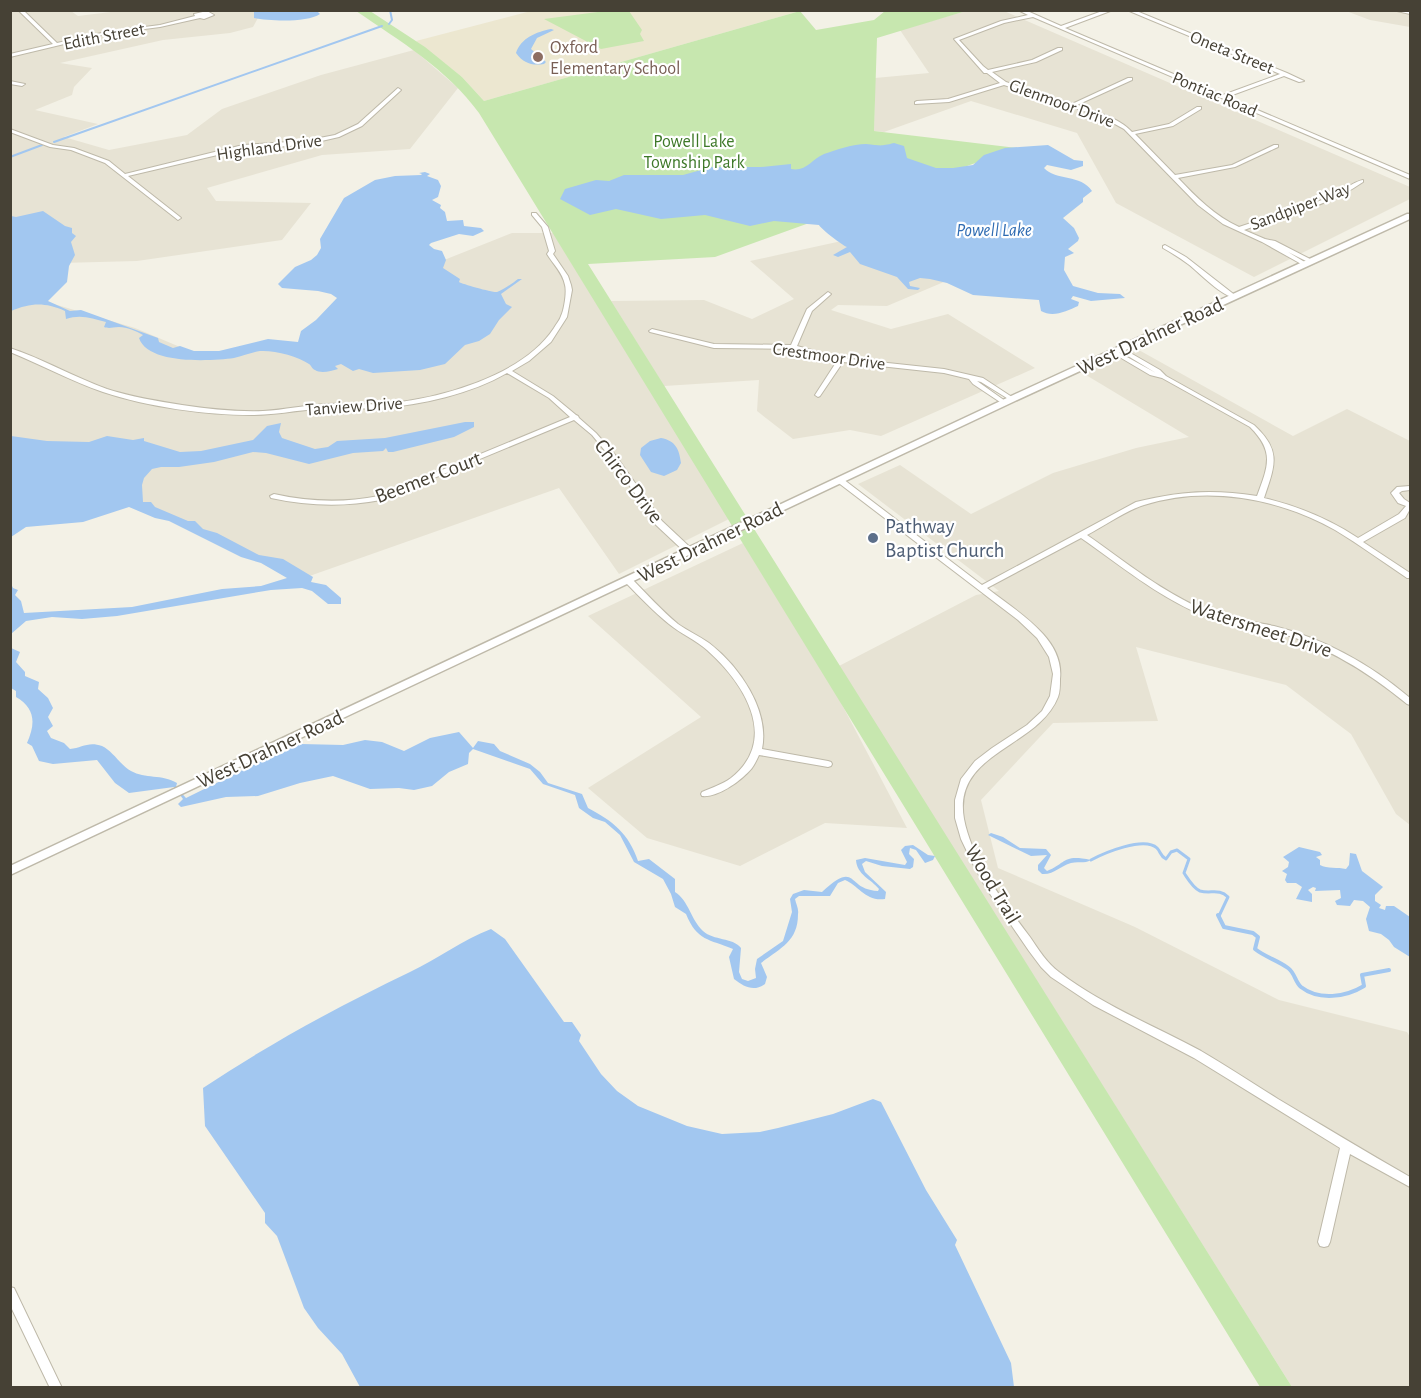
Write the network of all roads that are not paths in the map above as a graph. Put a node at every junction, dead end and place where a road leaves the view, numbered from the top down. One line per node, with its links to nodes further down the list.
1 (20, 10): 11 (street)
2 (1111, 10): 10 (street)
3 (1129, 10): 15 (street, Oneta Street)
4 (1397, 10): 6 (street)
5 (1022, 12): 7 (street, Pontiac Road); 9 (street, Glenmoor Drive)
6 (1410, 13)
7 (1032, 16): 9 (street, Glenmoor Drive); 10 (street, Pontiac Road)
8 (198, 17): 11 (street, Edith Street)
9 (1003, 22): 14 (street, Glenmoor Drive)
10 (1060, 28): 22 (street, Pontiac Road)
11 (56, 45): 13 (street, Edith Street)
12 (1060, 50): 14 (street)
13 (10, 56)
14 (986, 72): 19 (street, Glenmoor Drive)
15 (1285, 74): 17 (street, Oneta Street); 22 (street)
16 (1130, 79): 24 (street)
17 (1301, 81)
18 (10, 82): 20 (street)
19 (1004, 83): 23 (street); 24 (street, Glenmoor Drive)
20 (22, 84)
21 (398, 90): 29 (street, Highland Drive)
22 (1222, 97): 31 (street, Pontiac Road)
23 (917, 103)
24 (1072, 106): 27 (street, Glenmoor Drive)
25 (1199, 108): 27 (street)
26 (10, 130): 29 (street)
27 (1133, 133): 30 (street, Glenmoor Drive)
28 (1276, 146): 30 (street)
29 (126, 175): 35 (street)
30 (1173, 177): 36 (street, Glenmoor Drive)
31 (1410, 177)
32 (1361, 181): 36 (street, Sandpiper Way)
33 (534, 214): 46 (street, Tanview Drive)
34 (1410, 216): 38 (street, West Drahner Road)
35 (178, 218)
36 (1238, 230): 38 (street, Glenmoor Drive)
37 (1165, 247): 40 (street)
38 (1308, 263): 40 (street, West Drahner Road)
39 (828, 294): 42 (street)
40 (1234, 297): 44 (street, West Drahner Road)
41 (652, 331): 42 (street, Crestmoor Drive)
42 (793, 347): 45 (street, Crestmoor Drive)
43 (10, 350): 46 (street, Tanview Drive)
44 (1117, 350): 48 (street, West Drahner Road); 53 (street)
45 (841, 360): 47 (street); 48 (street, Crestmoor Drive)
46 (508, 371): 49 (street, Chirco Drive)
47 (818, 395)
48 (1009, 401): 50 (street, West Drahner Road)
49 (576, 417): 52 (street, Beemer Court); 57 (street, Chirco Drive)
50 (840, 481): 57 (street, West Drahner Road); 60 (street, Wood Trail)
51 (1410, 488): 54 (street)
52 (274, 496)
53 (1260, 499): 55 (street); 56 (street)
54 (1410, 505): 56 (street)
55 (1081, 534): 60 (street); 61 (street, Watersmeet Drive)
56 (1357, 542): 58 (street)
57 (690, 552): 59 (street, West Drahner Road)
58 (1410, 576)
59 (629, 581): 62 (street); 65 (street, West Drahner Road)
60 (982, 588): 66 (street, Wood Trail)
61 (1410, 702)
62 (756, 751): 63 (street); 64 (street)
63 (828, 764)
64 (705, 794)
65 (10, 871)
66 (1346, 1146): 67 (street, Wood Trail); 68 (street)
67 (1410, 1182)
68 (1324, 1242)
69 (10, 1292): 70 (street)
70 (56, 1388)

